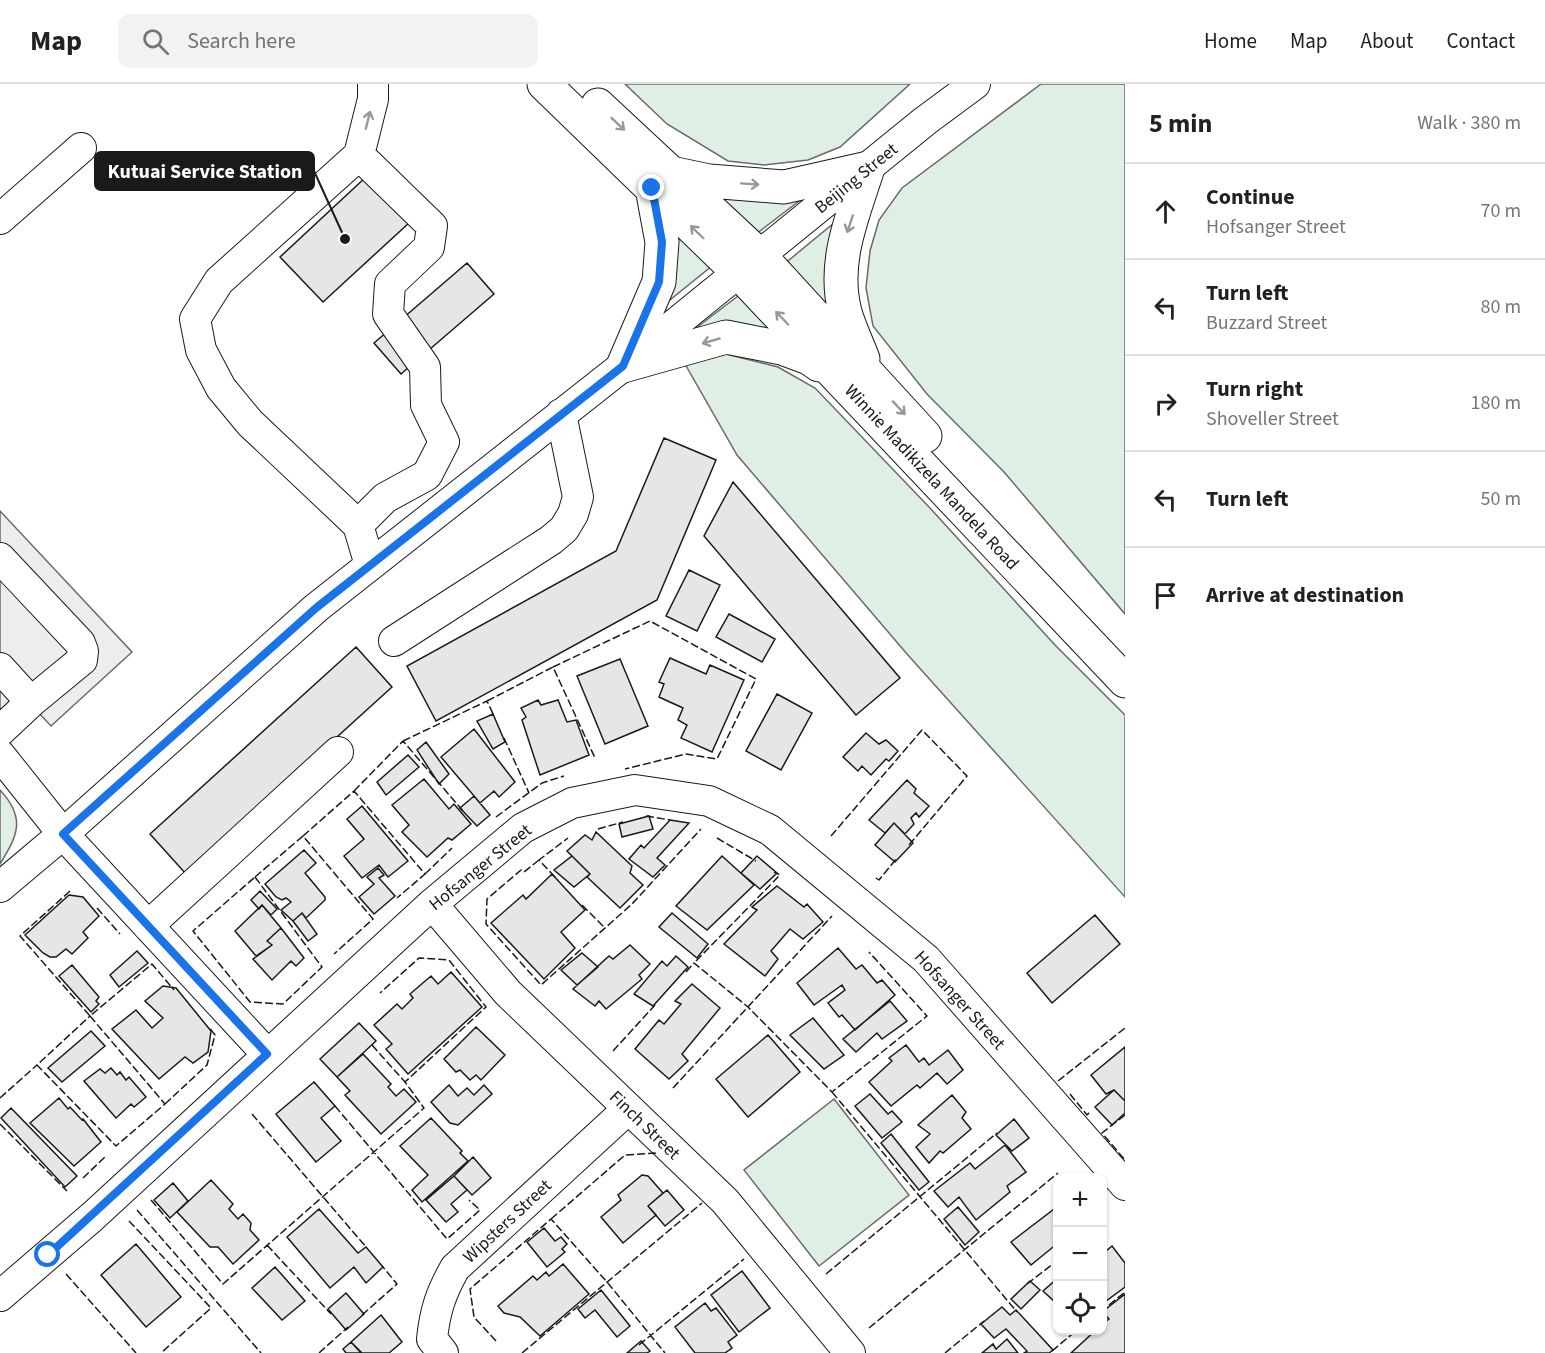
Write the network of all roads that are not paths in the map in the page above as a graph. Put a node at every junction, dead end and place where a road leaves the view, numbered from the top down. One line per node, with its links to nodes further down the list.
1 (373, 84): 6 (street, one-way to 1)
2 (544, 84): 8 (main road)
3 (576, 84): 8 (main road, one-way to 8)
4 (975, 84): 7 (street, Beijing Street)
5 (81, 148): 9 (street)
6 (359, 155): 14 (street); 14 (street)
7 (868, 168): 8 (main road, one-way to 7); 10 (street, Beijing Street); 12 (main road, one-way to 12)
8 (662, 181): 10 (main road, Winnie Madikizela Mandela Road); 11 (main road)
9 (0, 219)
10 (749, 264): 11 (street, Beijing Street); 12 (main road, Winnie Madikizela Mandela Road)
11 (623, 366): 12 (main road, one-way to 11); 13 (street, Beijing Street)
12 (857, 379): 18 (main road, Winnie Madikizela Mandela Road, one-way to 18); 20 (main road, Winnie Madikizela Mandela Road)
13 (561, 414): 16 (street, Beijing Street); 17 (street)
14 (358, 525): 16 (street)
15 (0, 558): 21 (street)
16 (370, 565): 25 (street, Beijing Street)
17 (394, 641)
18 (1125, 653)
19 (0, 668): 21 (street)
20 (1125, 681)
21 (31, 702): 22 (street)
22 (0, 731)
23 (338, 752): 28 (street)
24 (0, 755): 25 (street)
25 (63, 834): 26 (street, Beijing Street); 28 (street)
26 (0, 888)
27 (432, 904): 29 (street, Hofsanger Street); 30 (street, Finch Street); 31 (street, Hofsanger Street)
28 (148, 926): 29 (street)
29 (267, 1054): 32 (street, Hofsanger Street)
30 (628, 1109): 33 (street, Wipsters Street); 34 (street, Finch Street)
31 (1125, 1185)
32 (0, 1296)
33 (430, 1348)
34 (849, 1353)

